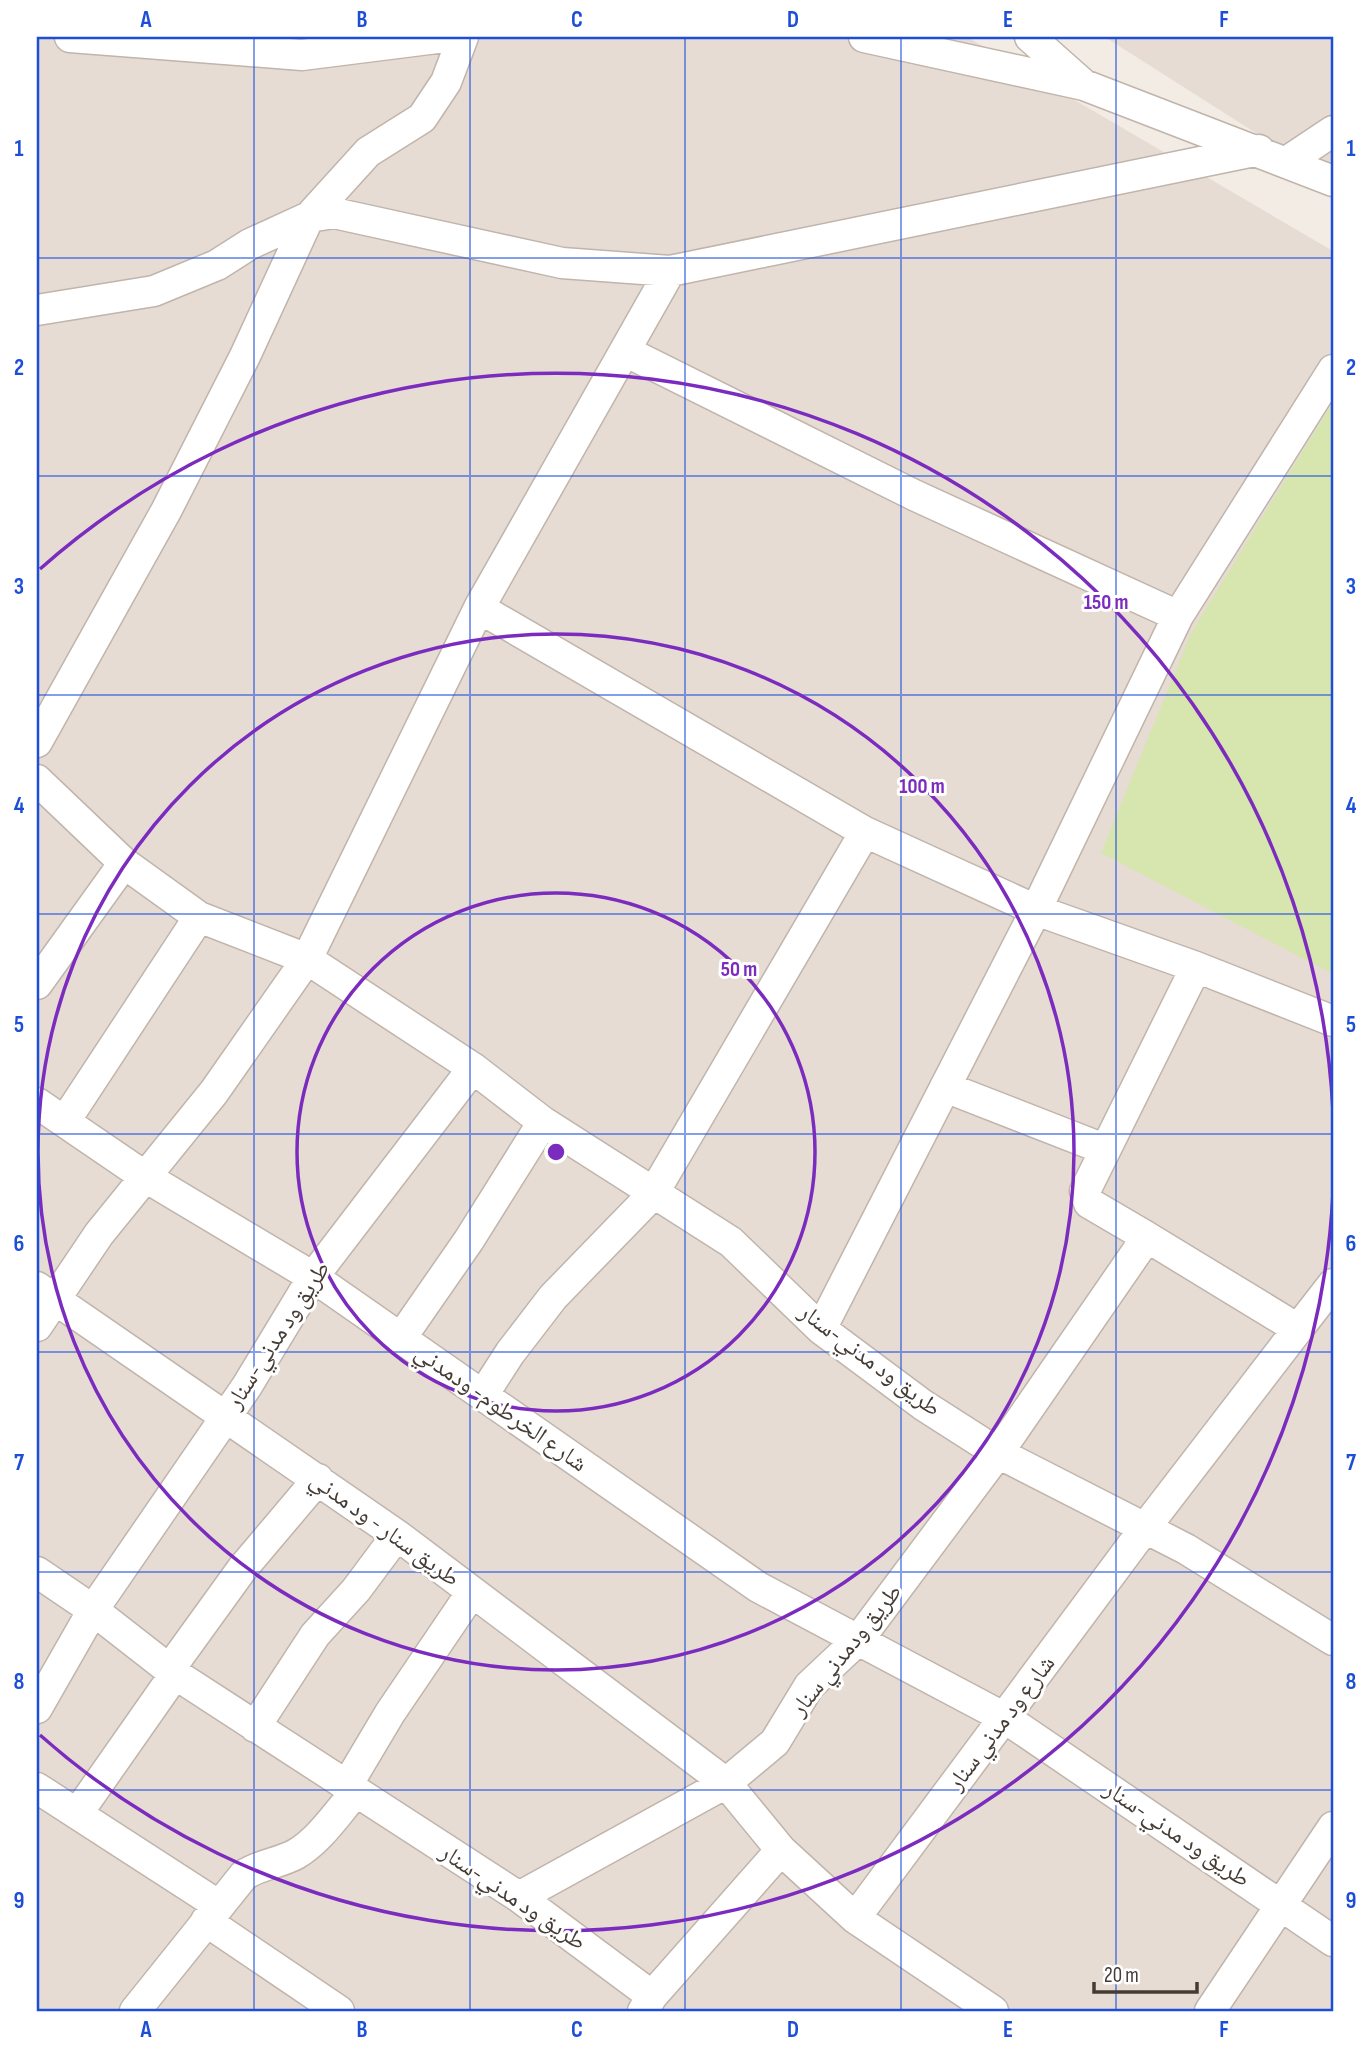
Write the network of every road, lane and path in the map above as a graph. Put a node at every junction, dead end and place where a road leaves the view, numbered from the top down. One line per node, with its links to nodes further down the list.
1 (70, 37): 2 (street)
2 (444, 37)
3 (463, 37): 11 (street)
4 (864, 37): 6 (street)
5 (1030, 37): 6 (street)
6 (1084, 85): 8 (street)
7 (1333, 131): 9 (street)
8 (1259, 150): 9 (street); 12 (street)
9 (1288, 161): 10 (street)
10 (1333, 181)
11 (309, 217): 12 (street); 13 (street); 18 (street)
12 (670, 271): 14 (street)
13 (37, 310)
14 (625, 351): 16 (street); 17 (street)
15 (1333, 370): 17 (street)
16 (479, 608): 20 (street); 24 (street)
17 (1178, 616): 22 (street)
18 (37, 742)
19 (37, 780): 21 (street, طريق ود مدني-سنار)
20 (865, 832): 22 (street); 35 (street)
21 (124, 863): 23 (street, طريق ود مدني-سنار); 26 (street)
22 (1036, 910): 25 (street); 29 (street)
23 (198, 917): 24 (street, طريق ود مدني-سنار); 31 (street)
24 (307, 959): 28 (street, طريق ود مدني-سنار); 34 (street)
25 (1196, 967): 27 (street); 33 (street)
26 (37, 984)
27 (1333, 1021)
28 (473, 1068): 32 (street, طريق ود مدني-سنار); 37 (street, طريق ود مدني-سنار)
29 (945, 1087): 33 (street); 41 (street)
30 (37, 1103): 31 (street, شارع الخرطوم- ودمدني)
31 (65, 1121): 34 (street, شارع الخرطوم- ودمدني)
32 (543, 1122): 35 (street, طريق ود مدني-سنار); 43 (street)
33 (1104, 1149): 36 (street)
34 (144, 1176): 37 (street, شارع الخرطوم- ودمدني); 39 (street)
35 (653, 1194): 41 (street, طريق ود مدني-سنار); 44 (street)
36 (1147, 1237): 42 (street); 46 (street)
37 (313, 1278): 43 (street, شارع الخرطوم- ودمدني); 45 (street, طريق ود مدني-سنار)
38 (1333, 1284): 42 (street)
39 (45, 1292): 40 (street); 45 (street, طريق سنار - ود مدني)
40 (37, 1326)
41 (821, 1329): 46 (street, طريق ود مدني-سنار)
42 (1298, 1329): 48 (street)
43 (401, 1338): 44 (street, شارع الخرطوم- ودمدني)
44 (483, 1395): 53 (street, شارع الخرطوم- ودمدني)
45 (226, 1416): 47 (street, طريق سنار - ود مدني); 52 (street, طريق ود مدني-سنار)
46 (998, 1452): 48 (street, طريق ود مدني-سنار); 53 (street, طريق ودمدني سنار)
47 (318, 1479): 49 (street, طريق سنار - ود مدني); 55 (street)
48 (1145, 1528): 54 (street, طريق ود مدني-سنار); 57 (street, شارع ود مدني سنار)
49 (397, 1535): 51 (street, طريق سنار - ود مدني); 58 (street)
50 (37, 1572): 52 (street, طريق ود مدني-سنار)
51 (472, 1592): 59 (street, طريق سنار - ود مدني); 61 (street)
52 (93, 1610): 55 (street, طريق ود مدني-سنار); 56 (street, طريق ود مدني-سنار)
53 (859, 1639): 57 (street, شارع الخرطوم- ودمدني); 59 (street, طريق ودمدني سنار)
54 (1333, 1640)
55 (172, 1672): 58 (street, طريق ود مدني-سنار); 62 (street)
56 (37, 1708)
57 (1005, 1718): 66 (street, طريق ود مدني-سنار); 68 (street, شارع ود مدني سنار)
58 (255, 1727): 61 (street, طريق ود مدني-سنار)
59 (726, 1783): 64 (street); 65 (street, طريق ودمدني سنار)
60 (37, 1788): 62 (street)
61 (351, 1790): 65 (street, طريق ود مدني-سنار); 67 (street)
62 (77, 1814): 67 (street)
63 (1333, 1827): 66 (street)
64 (781, 1850): 68 (street); 70 (street)
65 (519, 1897): 70 (street, طريق ود مدني-سنار)
66 (1280, 1904): 69 (street, طريق ود مدني-سنار); 74 (street)
67 (212, 1913): 71 (street); 72 (street)
68 (855, 1918): 73 (street)
69 (1333, 1941)
70 (648, 2003)
71 (135, 2011)
72 (339, 2011)
73 (993, 2011)
74 (1210, 2011)

